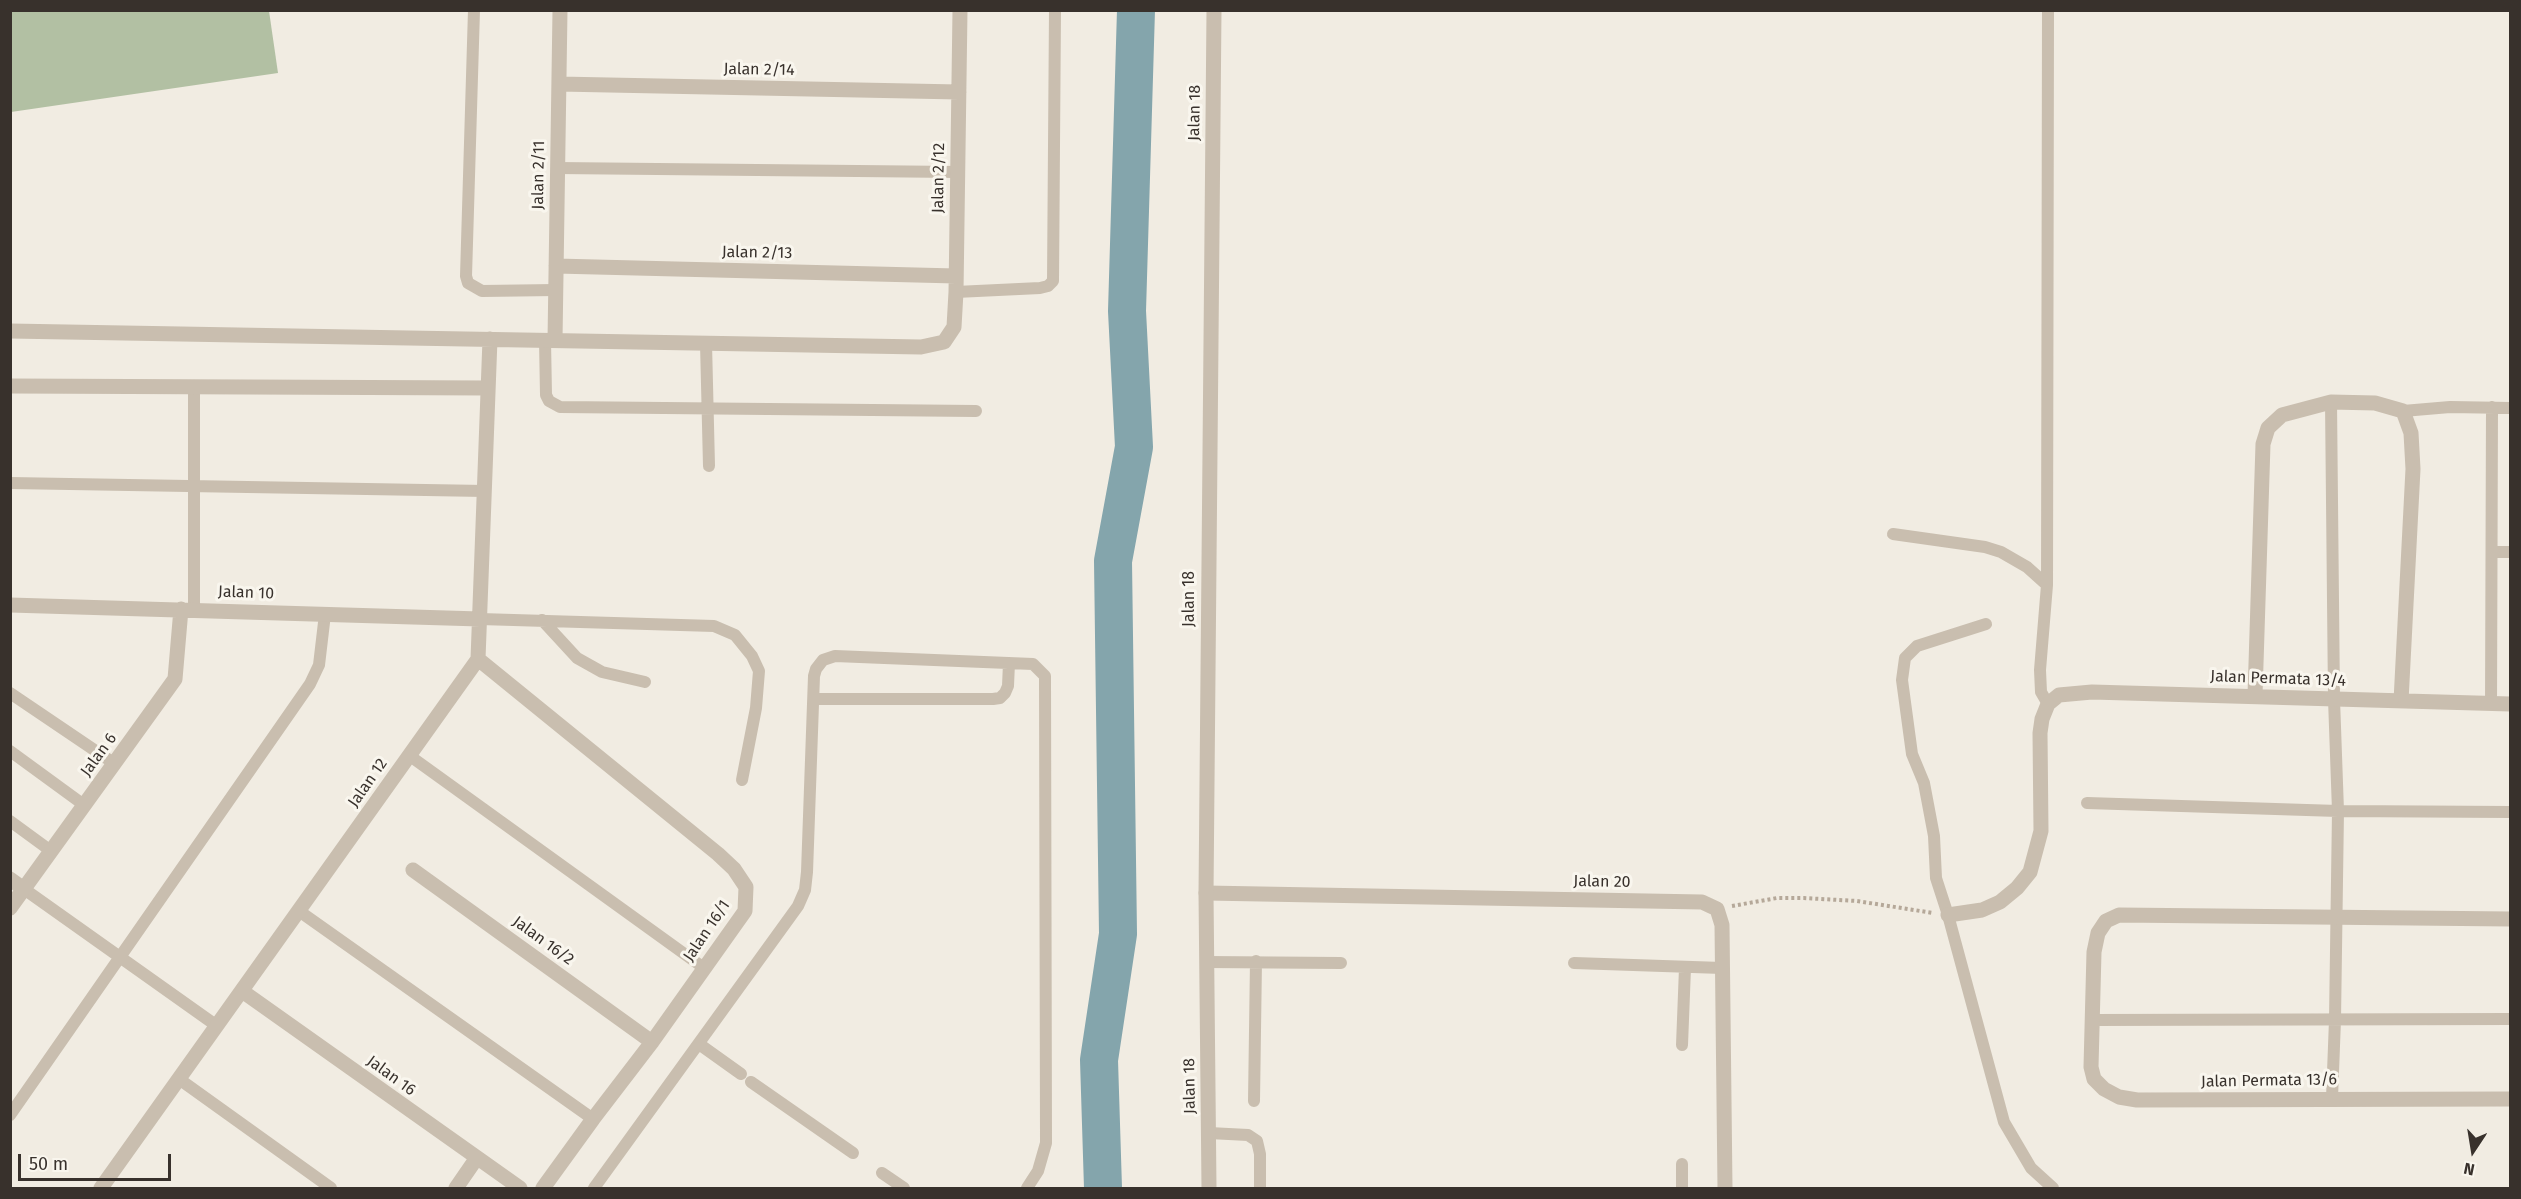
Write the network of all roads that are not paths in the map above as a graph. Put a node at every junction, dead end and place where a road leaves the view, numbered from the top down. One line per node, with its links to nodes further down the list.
1 (474, 10): 13 (lane)
2 (560, 10): 7 (street, Jalan 2/11)
3 (960, 10): 8 (street, Jalan 2/12)
4 (1055, 10): 14 (lane)
5 (1214, 10): 66 (street, Jalan 18)
6 (2048, 10): 35 (lane)
7 (559, 84): 8 (street, Jalan 2/14); 9 (street, Jalan 2/11)
8 (959, 92): 10 (street, Jalan 2/12)
9 (557, 168): 10 (lane); 11 (street, Jalan 2/11)
10 (957, 172): 12 (street, Jalan 2/12)
11 (556, 266): 12 (street, Jalan 2/13); 13 (street, Jalan 2/11)
12 (956, 276): 14 (street, Jalan 2/12)
13 (555, 290): 17 (street, Jalan 2/11)
14 (956, 292): 18 (street, Jalan 2/12)
15 (10, 331): 16 (street)
16 (490, 339): 17 (street); 21 (street)
17 (550, 340): 18 (street); 24 (lane)
18 (706, 343): 24 (lane)
19 (10, 386): 20 (street)
20 (194, 386): 21 (street); 30 (lane)
21 (489, 388): 31 (street)
22 (2331, 402): 27 (street); 46 (street); 48 (lane)
23 (2492, 407): 25 (lane); 27 (lane); 33 (lane)
24 (708, 408): 26 (lane); 28 (lane)
25 (2511, 408)
26 (976, 411)
27 (2403, 411): 49 (street)
28 (709, 466)
29 (10, 483): 30 (lane)
30 (195, 486): 31 (lane); 37 (lane)
31 (485, 491): 39 (street)
32 (1893, 534): 35 (lane)
33 (2492, 552): 34 (lane); 51 (lane)
34 (2511, 552)
35 (2047, 585): 50 (lane)
36 (10, 605): 37 (street, Jalan 10)
37 (187, 610): 38 (street, Jalan 10); 55 (street, Jalan 6)
38 (325, 614): 39 (street, Jalan 10); 72 (lane)
39 (480, 619): 40 (lane); 42 (street)
40 (542, 620): 44 (lane); 56 (lane)
41 (1986, 624): 69 (lane)
42 (478, 659): 54 (street, Jalan 12); 77 (street, Jalan 16/1)
43 (1009, 663): 47 (lane); 47 (lane); 108 (lane)
44 (645, 682)
45 (10, 693): 55 (lane)
46 (2255, 695): 48 (street, Jalan Permata 13/4); 50 (street, Jalan Permata 13/4)
47 (814, 699): 86 (lane)
48 (2334, 699): 49 (street, Jalan Permata 13/4); 59 (lane)
49 (2401, 701): 51 (street, Jalan Permata 13/4)
50 (2048, 704): 69 (street)
51 (2491, 704): 52 (street, Jalan Permata 13/4)
52 (2511, 704)
53 (10, 751): 58 (lane)
54 (410, 756): 68 (street, Jalan 12); 77 (lane)
55 (115, 764): 58 (street, Jalan 6)
56 (742, 780)
57 (2087, 803): 59 (lane)
58 (84, 806): 62 (street, Jalan 6)
59 (2338, 812): 60 (lane); 70 (lane)
60 (2511, 812)
61 (10, 821): 62 (lane)
62 (51, 851): 65 (street, Jalan 6)
63 (412, 870): 85 (street, Jalan 16/2)
64 (10, 879): 65 (street)
65 (24, 889): 67 (street, Jalan 6); 72 (lane)
66 (1206, 892): 74 (street, Jalan 18); 79 (street, Jalan 20)
67 (10, 908)
68 (299, 911): 80 (street, Jalan 12); 95 (lane)
69 (1948, 915): 113 (lane)
70 (2335, 919): 71 (street); 82 (street); 83 (lane)
71 (2511, 920)
72 (121, 958): 84 (lane); 94 (lane)
73 (1257, 961): 74 (lane); 75 (lane); 93 (lane)
74 (1206, 962): 96 (street, Jalan 18)
75 (1341, 963)
76 (1574, 963): 78 (lane)
77 (704, 968): 85 (street, Jalan 16/1)
78 (1685, 968): 79 (lane); 87 (lane)
79 (1722, 968): 112 (street)
80 (242, 991): 84 (street, Jalan 12); 98 (street, Jalan 16)
81 (2511, 1019): 83 (lane)
82 (2093, 1020): 83 (lane); 91 (street, Jalan Permata 13/6)
83 (2336, 1020): 91 (lane)
84 (217, 1026): 89 (street, Jalan 12)
85 (652, 1042): 95 (street, Jalan 16/1)
86 (699, 1044): 88 (lane); 106 (lane)
87 (1682, 1045)
88 (741, 1074)
89 (179, 1079): 101 (street, Jalan 12); 102 (lane)
90 (752, 1082): 97 (lane)
91 (2332, 1098): 92 (street, Jalan Permata 13/6)
92 (2511, 1099)
93 (1254, 1101)
94 (10, 1115)
95 (592, 1119): 105 (street, Jalan 16/1)
96 (1209, 1133): 109 (street, Jalan 18); 110 (lane)
97 (853, 1153)
98 (477, 1159): 103 (street); 104 (street, Jalan 16)
99 (1682, 1164): 111 (lane)
100 (882, 1173): 107 (lane)
101 (101, 1188)
102 (331, 1188)
103 (456, 1188)
104 (520, 1188)
105 (543, 1188)
106 (594, 1188)
107 (904, 1188)
108 (1027, 1188)
109 (1209, 1188)
110 (1260, 1188)
111 (1682, 1188)
112 (1725, 1188)
113 (2053, 1188)

